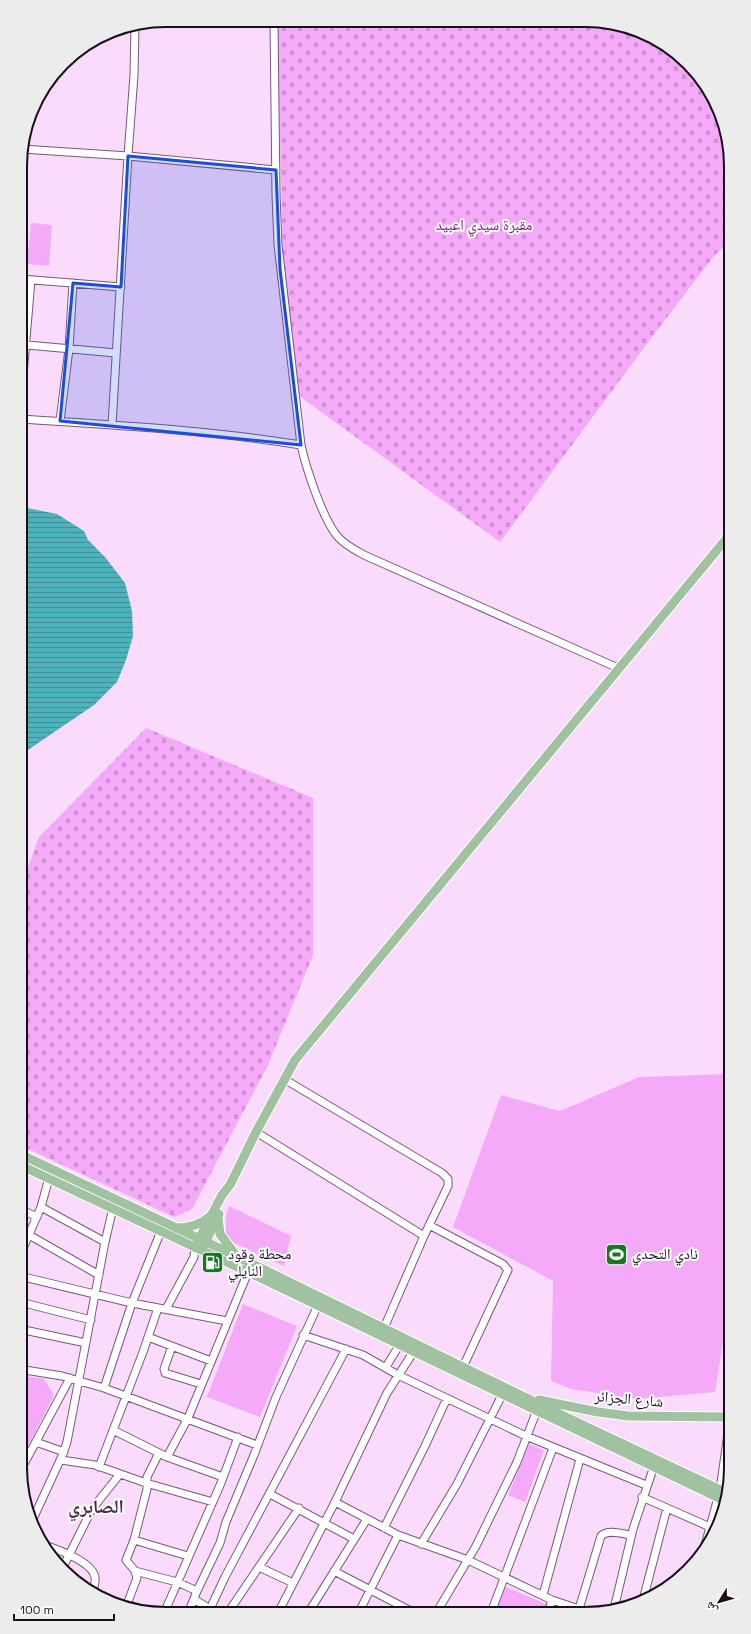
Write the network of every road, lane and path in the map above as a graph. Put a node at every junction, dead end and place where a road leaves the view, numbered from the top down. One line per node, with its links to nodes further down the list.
1 (274, 27): 5 (street)
2 (135, 31): 4 (street)
3 (28, 149): 4 (street)
4 (128, 156): 5 (street); 9 (street)
5 (276, 170): 16 (street)
6 (27, 280): 7 (street)
7 (31, 280): 8 (street); 10 (street)
8 (74, 283): 9 (street); 11 (street)
9 (121, 287): 12 (street)
10 (27, 345): 11 (street)
11 (69, 349): 12 (street); 14 (street)
12 (116, 353): 15 (street)
13 (27, 419): 14 (street)
14 (60, 422): 15 (street)
15 (112, 425): 16 (street)
16 (300, 445): 20 (street)
17 (724, 542): 19 (main road)
18 (724, 551): 19 (main road)
19 (712, 557): 20 (main road)
20 (618, 668): 21 (main road)
21 (284, 1080): 22 (main road); 31 (street)
22 (256, 1132): 29 (main road); 35 (street)
23 (27, 1157): 32 (main road)
24 (27, 1168): 25 (main road)
25 (49, 1178): 26 (street); 27 (main road)
26 (41, 1207): 30 (street); 37 (street)
27 (114, 1208): 33 (main road); 37 (street)
28 (27, 1213): 30 (street)
29 (215, 1215): 32 (main road); 38 (main road); 39 (main road)
30 (38, 1217): 34 (street)
31 (429, 1225): 35 (street); 62 (street)
32 (175, 1228): 38 (main road)
33 (161, 1231): 38 (main road); 45 (street)
34 (29, 1235): 36 (street); 41 (street)
35 (424, 1236): 51 (street)
36 (27, 1239)
37 (105, 1242): 41 (street)
38 (201, 1244): 39 (main road); 40 (main road); 48 (street)
39 (236, 1256): 51 (main road)
40 (248, 1272): 46 (main road); 50 (street)
41 (99, 1275): 43 (street)
42 (27, 1278): 43 (street)
43 (96, 1294): 45 (street); 49 (street)
44 (27, 1304): 49 (street)
45 (132, 1304): 47 (street); 68 (street)
46 (318, 1305): 53 (street); 56 (main road)
47 (158, 1308): 48 (street); 54 (street)
48 (166, 1309): 50 (street)
49 (91, 1320): 55 (street)
50 (228, 1321): 60 (street)
51 (384, 1328): 62 (main road)
52 (27, 1331): 55 (street)
53 (303, 1335): 58 (street); 82 (street)
54 (148, 1337): 57 (street); 70 (street)
55 (86, 1343): 66 (street)
56 (400, 1344): 59 (main road); 61 (street)
57 (172, 1346): 60 (street); 67 (street)
58 (346, 1349): 61 (street); 96 (street)
59 (414, 1351): 64 (street); 69 (main road)
60 (211, 1361): 67 (street)
61 (386, 1367): 64 (street)
62 (464, 1367): 72 (main road)
63 (27, 1370): 65 (street)
64 (398, 1375): 71 (street); 101 (street)
65 (70, 1378): 66 (street); 81 (street)
66 (79, 1382): 68 (street); 84 (street)
67 (201, 1384): 74 (street)
68 (104, 1388): 70 (street)
69 (503, 1394): 72 (main road); 75 (street)
70 (126, 1395): 74 (street); 78 (street)
71 (447, 1398): 75 (street); 109 (street)
72 (531, 1404): 73 (main road); 76 (main road, شارع الجزائر); 79 (street); 90 (main road)
73 (551, 1410): 77 (main road, شارع الجزائر); 97 (main road)
74 (188, 1418): 80 (street); 86 (street)
75 (490, 1419): 79 (street); 114 (street)
76 (724, 1421)
77 (724, 1421)
78 (113, 1430): 85 (street); 91 (street)
79 (526, 1436): 83 (street); 118 (street)
80 (238, 1437): 82 (street); 93 (street)
81 (36, 1442): 84 (street); 87 (street)
82 (257, 1444): 128 (street)
83 (553, 1448): 88 (street); 123 (street)
84 (64, 1452): 89 (street)
85 (159, 1453): 86 (street); 94 (street)
86 (167, 1457): 93 (street)
87 (27, 1458)
88 (580, 1459): 95 (street); 130 (street)
89 (61, 1460): 91 (street); 105 (street)
90 (654, 1466): 95 (street); 98 (main road)
91 (99, 1467): 92 (street)
92 (120, 1474): 94 (street); 116 (street)
93 (223, 1477): 100 (street)
94 (146, 1483): 100 (street); 113 (street)
95 (646, 1484): 99 (street)
96 (270, 1494): 102 (street); 138 (street)
97 (721, 1494)
98 (721, 1494)
99 (642, 1497): 103 (street); 111 (street)
100 (213, 1502): 117 (street)
101 (335, 1502): 106 (street); 107 (street)
102 (299, 1508): 107 (street); 120 (street)
103 (667, 1508): 108 (street); 129 (street)
104 (717, 1510): 108 (street)
105 (35, 1514)
106 (368, 1519): 109 (street); 112 (street)
107 (325, 1523): 112 (street); 125 (street)
108 (710, 1527)
109 (384, 1528): 110 (street)
110 (398, 1534): 114 (street); 127 (street)
111 (631, 1535): 134 (street); 148 (street)
112 (354, 1539): 122 (street)
113 (134, 1540): 117 (street); 121 (street)
114 (421, 1544): 118 (street)
115 (53, 1548): 116 (street)
116 (69, 1555): 119 (street); 126 (street)
117 (188, 1556): 124 (street)
118 (468, 1560): 123 (street); 144 (street)
119 (65, 1563)
120 (258, 1567): 125 (street); 139 (street)
121 (135, 1571): 124 (street); 133 (street)
122 (334, 1571): 127 (street); 141 (street)
123 (504, 1576): 130 (street); 145 (street)
124 (177, 1582): 128 (street); 135 (street)
125 (293, 1583): 140 (street)
126 (94, 1587)
127 (370, 1590): 142 (street); 143 (street)
128 (197, 1591): 131 (street)
129 (645, 1594)
130 (543, 1595): 132 (street)
131 (194, 1599): 136 (street); 137 (street)
132 (552, 1600): 146 (street); 147 (street)
133 (128, 1601)
134 (615, 1603)
135 (167, 1607)
136 (191, 1607)
137 (207, 1607)
138 (213, 1607)
139 (232, 1607)
140 (281, 1607)
141 (312, 1607)
142 (362, 1607)
143 (396, 1607)
144 (440, 1607)
145 (493, 1607)
146 (550, 1607)
147 (573, 1607)
148 (580, 1607)

